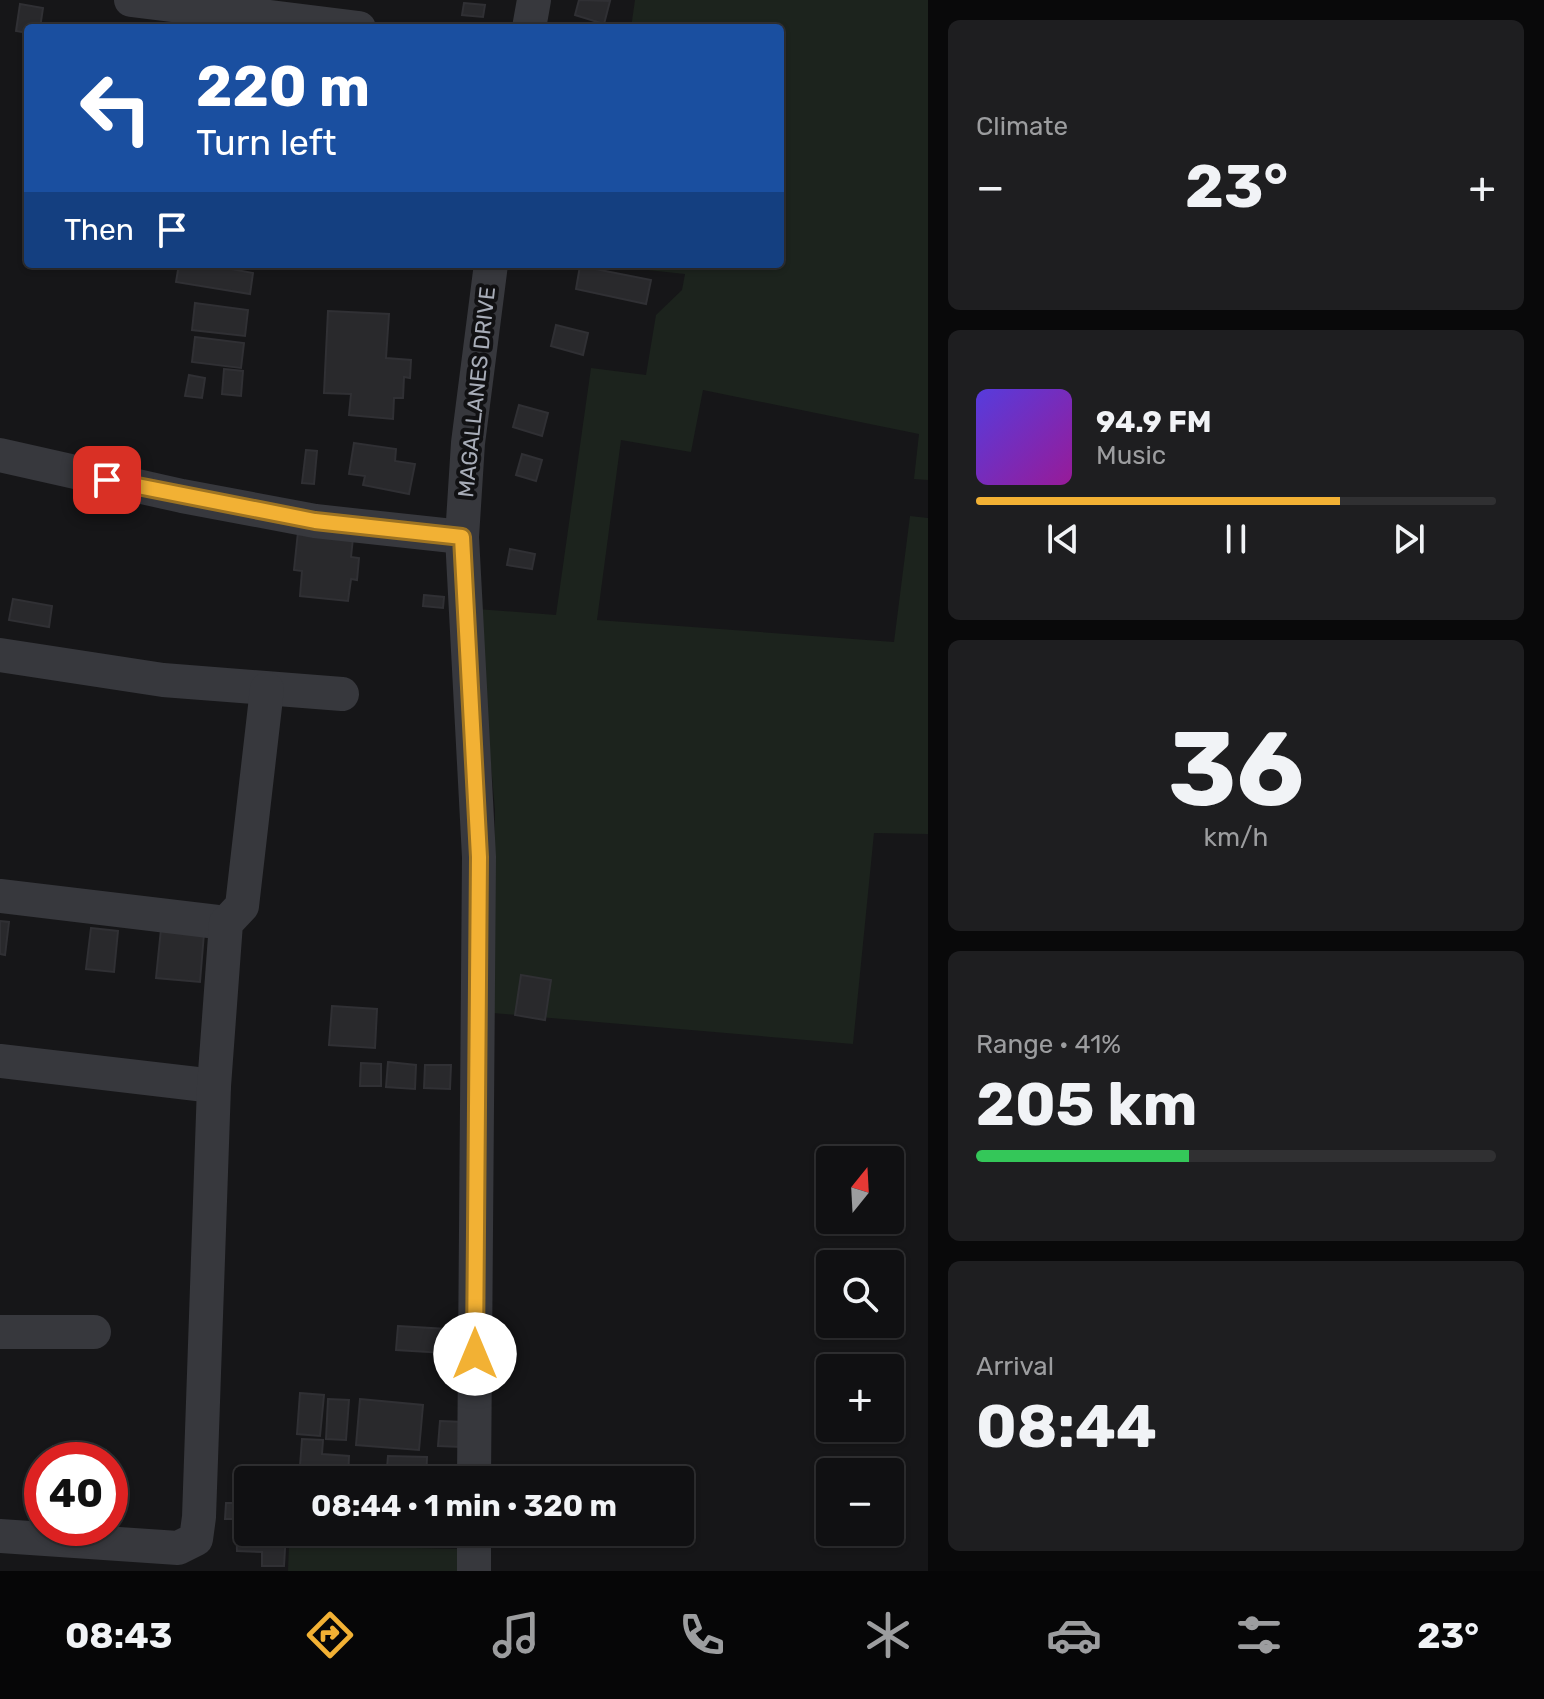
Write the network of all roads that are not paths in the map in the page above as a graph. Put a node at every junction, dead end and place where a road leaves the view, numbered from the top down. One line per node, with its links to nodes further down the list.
1 (131, 0): 3 (street)
2 (534, 0): 5 (street)
3 (175, 2): 4 (street)
4 (331, 24)
5 (530, 24)
6 (490, 268): 8 (street, MAGALLANES DRIVE)
7 (0, 455): 8 (street)
8 (462, 537): 18 (street, MAGALLANES DRIVE)
9 (0, 655): 10 (street)
10 (267, 689): 11 (street); 13 (street)
11 (342, 694)
12 (0, 896): 13 (street)
13 (226, 923): 15 (street)
14 (0, 1061): 15 (street)
15 (214, 1086): 19 (street)
16 (0, 1332): 17 (street)
17 (94, 1332)
18 (474, 1466)
19 (0, 1536)
20 (474, 1546): 21 (street)
21 (474, 1571)

